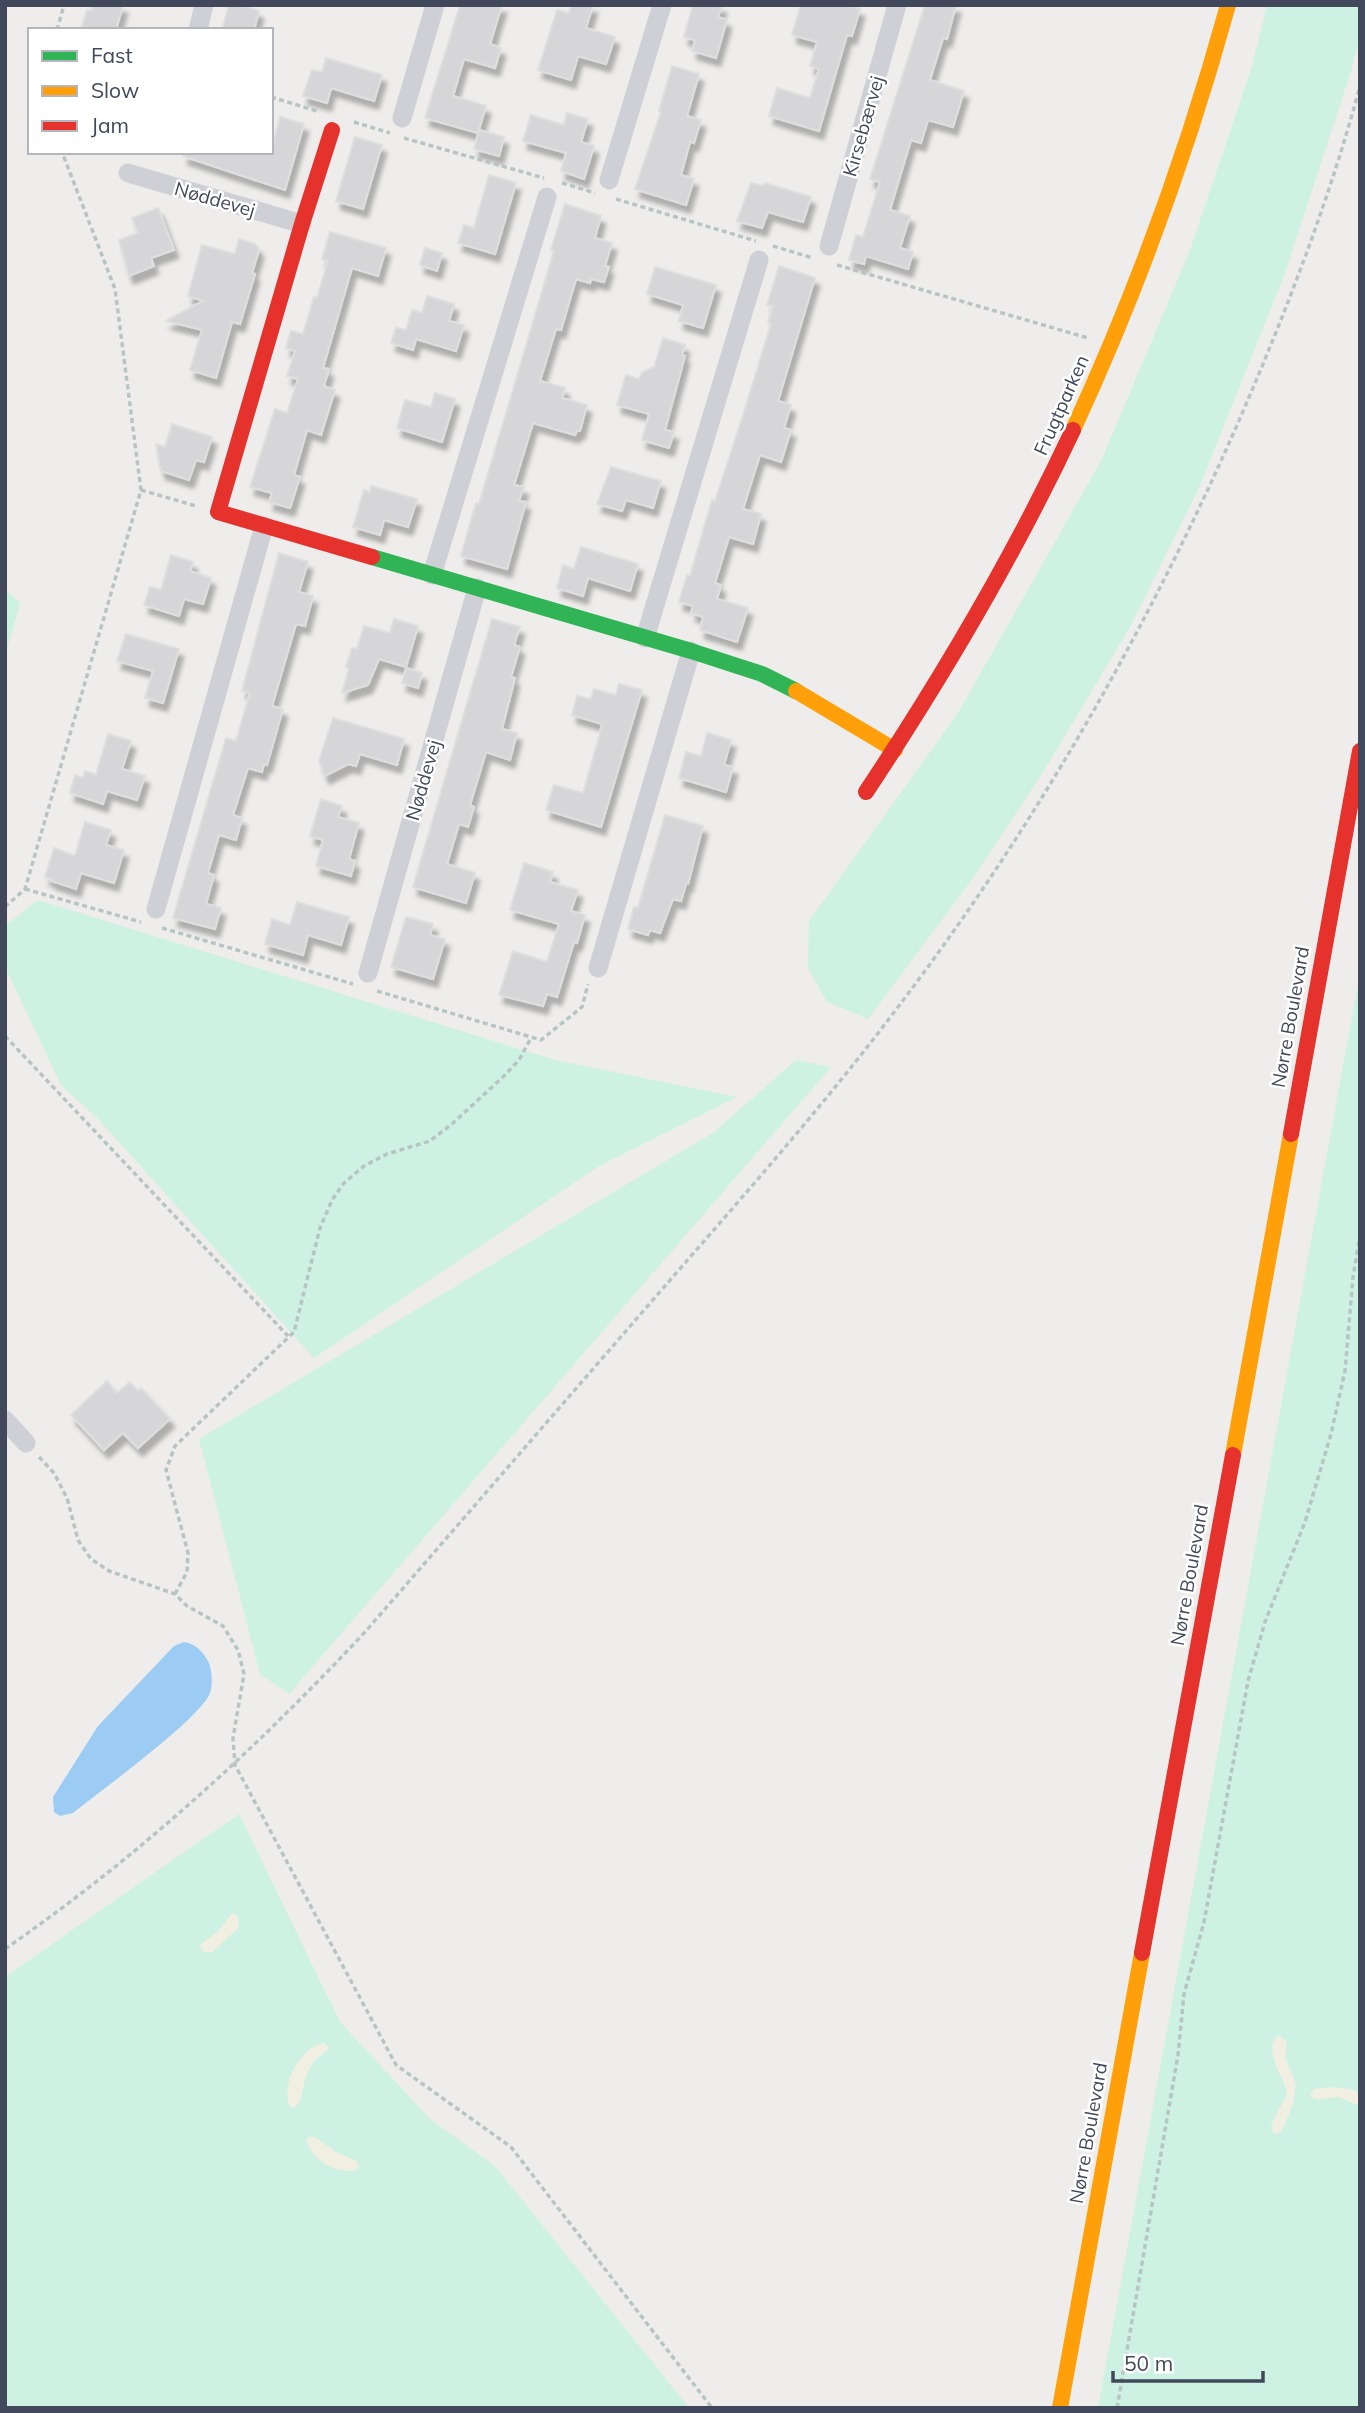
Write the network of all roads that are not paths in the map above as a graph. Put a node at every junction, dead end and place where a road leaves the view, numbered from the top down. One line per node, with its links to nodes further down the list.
1 (204, 5): 6 (street)
2 (435, 5): 7 (street)
3 (662, 5): 10 (street)
4 (897, 5): 13 (street, Kirsebærvej)
5 (1228, 5): 20 (main road, Frugtparken)
6 (198, 28)
7 (402, 118)
8 (331, 122): 12 (main road)
9 (128, 173): 12 (street, Nøddevej)
10 (606, 188)
11 (547, 197): 16 (street)
12 (302, 224): 15 (main road)
13 (823, 255)
14 (759, 260): 18 (street)
15 (264, 526): 16 (main road); 23 (street)
16 (432, 575): 17 (main road)
17 (477, 588): 18 (main road); 25 (street, Nøddevej)
18 (645, 638): 19 (main road)
19 (691, 651): 20 (main road); 24 (street)
20 (895, 750): 22 (main road, Frugtparken)
21 (1360, 751): 28 (main road, Nørre Boulevard)
22 (866, 792)
23 (156, 909)
24 (598, 968)
25 (369, 983)
26 (5, 1420): 27 (street)
27 (26, 1443)
28 (1060, 2408)

